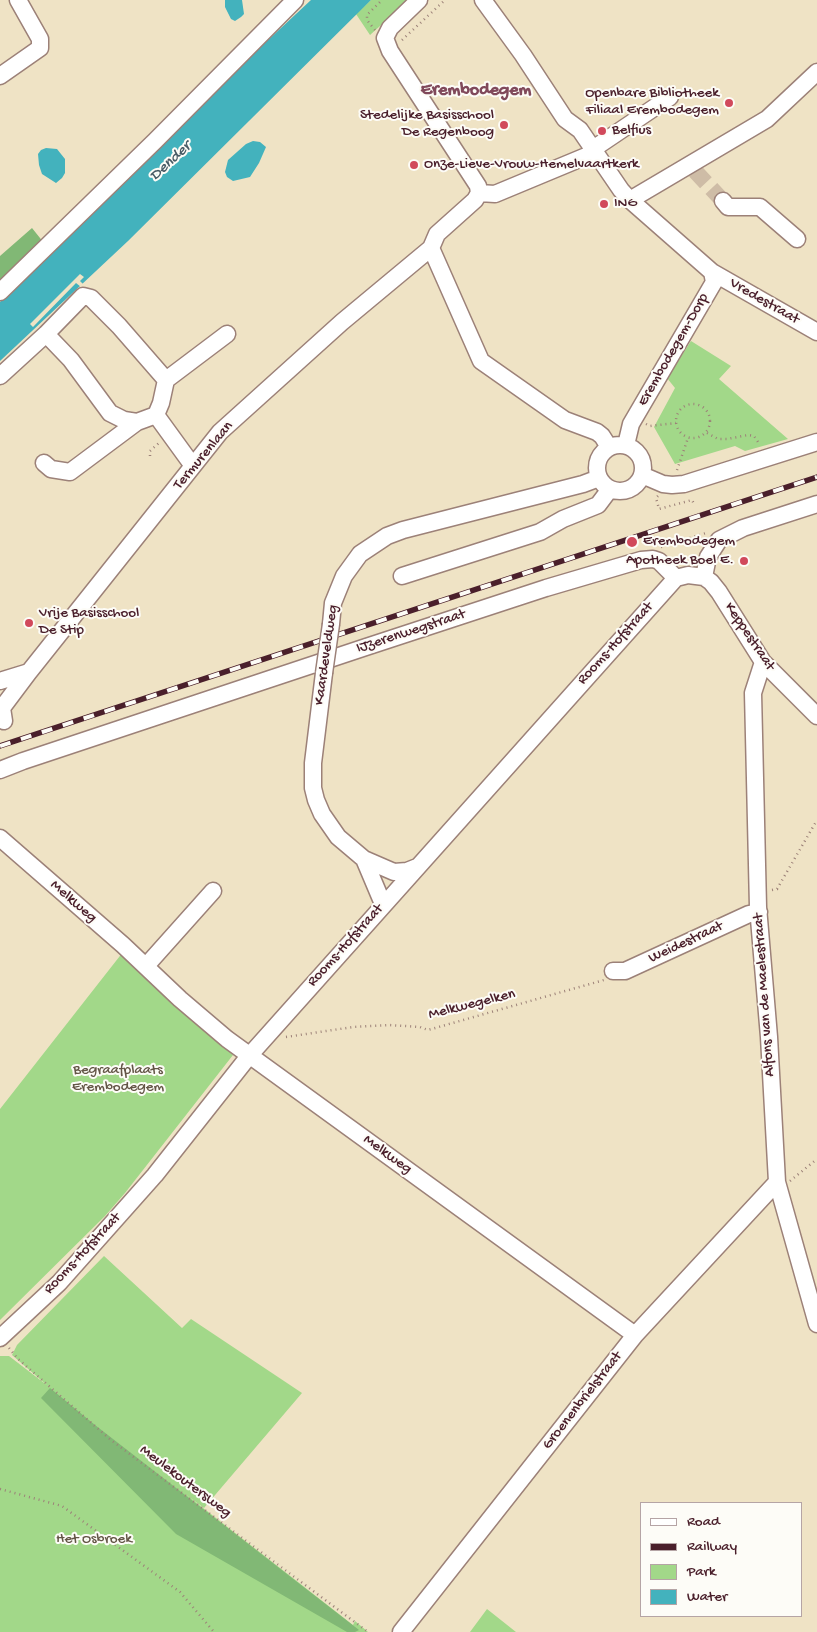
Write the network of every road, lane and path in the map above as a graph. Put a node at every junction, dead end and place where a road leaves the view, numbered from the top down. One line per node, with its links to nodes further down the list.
1 (18, 0): 9 (street)
2 (295, 0): 18 (street)
3 (382, 0): 7 (path)
4 (419, 0): 7 (street)
5 (445, 0): 7 (path)
6 (483, 0): 11 (street)
7 (388, 45): 12 (street)
8 (817, 72): 13 (street)
9 (0, 76)
10 (670, 98): 11 (street)
11 (594, 150): 12 (street); 13 (street)
12 (479, 192): 16 (street)
13 (630, 200): 17 (street)
14 (723, 202): 15 (street)
15 (796, 239)
16 (431, 248): 32 (street); 35 (street, Termurenlaan)
17 (712, 272): 19 (street, Vredestraat); 25 (street, Erembodegem-Dorp)
18 (0, 292)
19 (817, 332)
20 (46, 334): 22 (street); 23 (street); 26 (street)
21 (227, 334): 23 (street)
22 (0, 376)
23 (166, 380): 24 (street)
24 (156, 415): 26 (street); 35 (street)
25 (635, 418): 27 (path); 31 (street, Erembodegem-Dorp)
26 (137, 422): 34 (street)
27 (676, 423): 28 (path); 29 (path)
28 (707, 433): 29 (path); 33 (path)
29 (688, 438): 38 (path)
30 (817, 442): 33 (street)
31 (626, 445): 32 (street); 36 (street)
32 (609, 447): 37 (street)
33 (765, 458): 38 (street)
34 (44, 464)
35 (193, 466): 47 (street, Termurenlaan)
36 (642, 475): 37 (street); 38 (street)
37 (604, 483): 43 (street); 54 (street, Kaardeveldweg, bridge)
38 (667, 485): 39 (path)
39 (694, 504)
40 (817, 504): 41 (street)
41 (728, 536): 42 (path); 44 (street)
42 (659, 548)
43 (402, 576)
44 (704, 577): 45 (street); 46 (street, Keppestraat)
45 (676, 578): 51 (street, IJzerenwegstraat); 55 (street, Rooms-Hofstraat)
46 (763, 662): 49 (street, Keppestraat); 57 (street, Alfons van de Maelestraat)
47 (29, 672): 48 (street); 50 (street, Termurenlaan)
48 (0, 681)
49 (817, 716)
50 (4, 721)
51 (0, 770)
52 (817, 820): 57 (path)
53 (0, 838): 60 (street, Melkweg)
54 (364, 860): 55 (street); 58 (street, Kaardeveldweg)
55 (417, 867): 58 (street, Rooms-Hofstraat)
56 (213, 891): 60 (street)
57 (758, 891): 59 (street, Alfons van de Maelestraat)
58 (384, 904): 62 (street, Rooms-Hofstraat)
59 (759, 912): 61 (street, Weidestraat); 65 (street, Alfons van de Maelestraat)
60 (146, 966): 63 (street, Melkweg)
61 (619, 971): 62 (path, Melkwegelken)
62 (260, 1043): 63 (street, Rooms-Hofstraat)
63 (249, 1056): 67 (street, Melkweg); 68 (street, Rooms-Hofstraat)
64 (817, 1159): 65 (path)
65 (778, 1186): 66 (street, Alfons van de Maelestraat); 67 (street, Groenenbrielstraat)
66 (817, 1324)
67 (636, 1334): 72 (street, Groenenbrielstraat)
68 (0, 1338): 71 (path, Meulekoutersweg)
69 (0, 1489): 70 (path)
70 (214, 1632)
71 (368, 1632)
72 (401, 1632)

